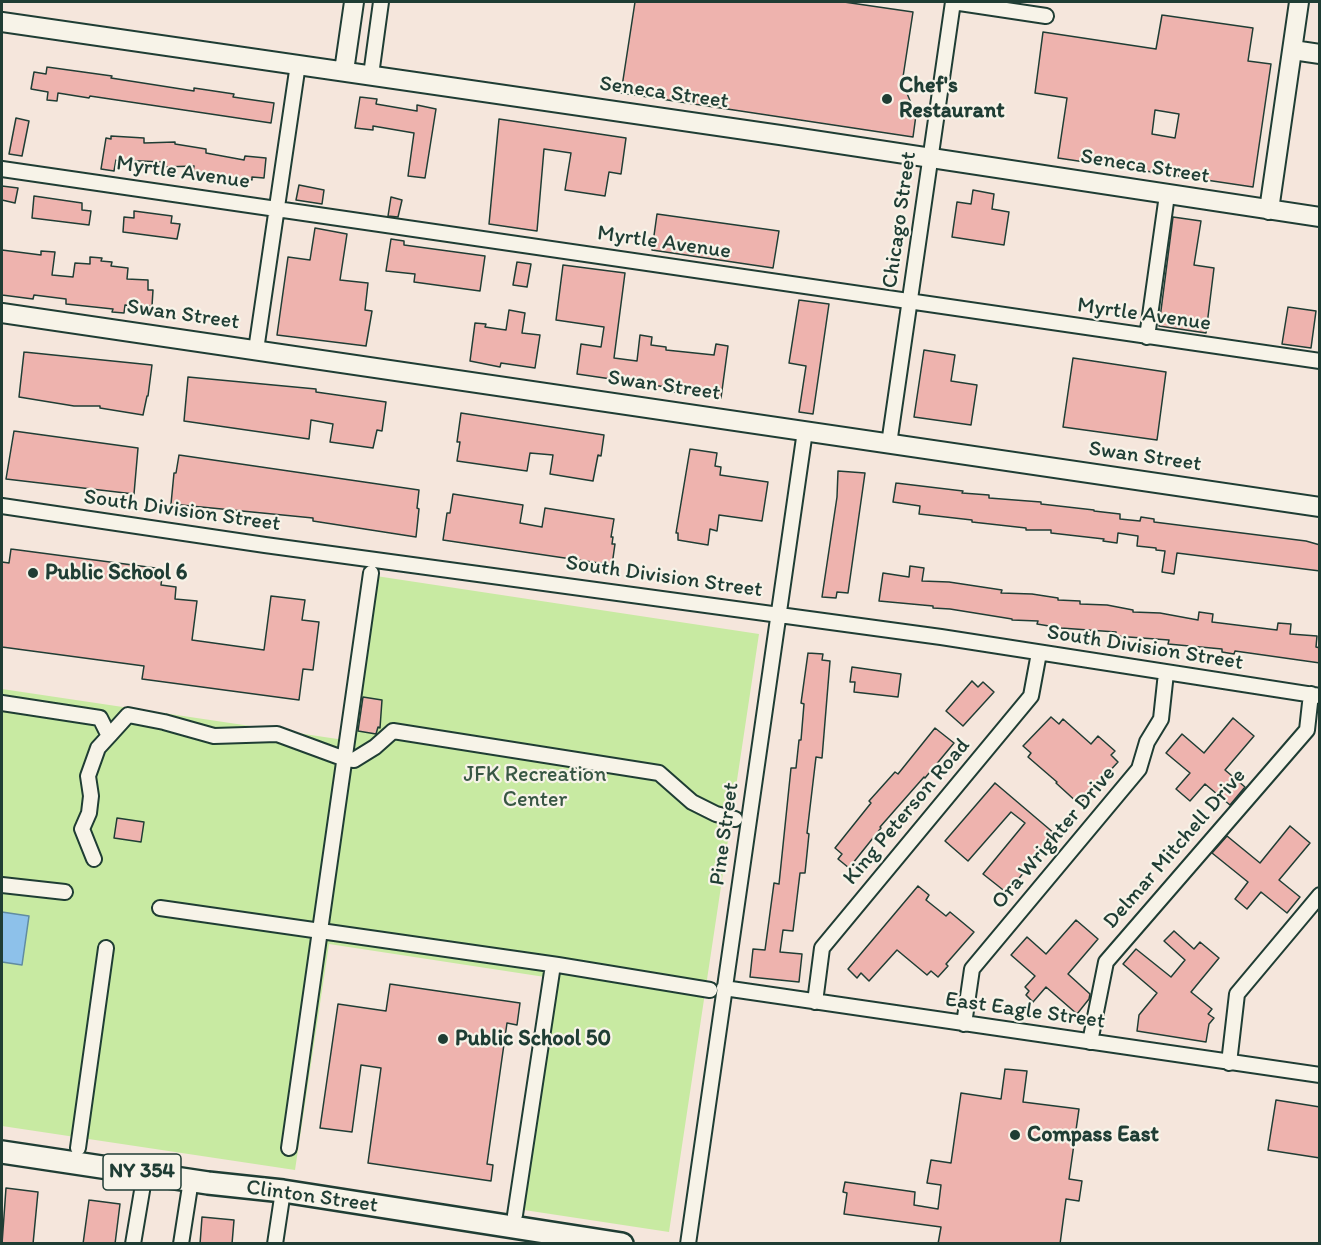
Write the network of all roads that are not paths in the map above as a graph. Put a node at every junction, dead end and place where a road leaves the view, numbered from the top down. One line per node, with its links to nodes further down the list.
1 (354, 2): 10 (main road)
2 (381, 2): 11 (street)
3 (953, 2): 5 (street); 12 (street, Chicago Street)
4 (1299, 2): 7 (main road)
5 (1046, 16)
6 (2, 22): 9 (main road, Seneca Street)
7 (1293, 50): 8 (main road); 16 (main road)
8 (1320, 54)
9 (298, 64): 10 (main road, Seneca Street); 15 (street)
10 (344, 71): 11 (main road, Seneca Street)
11 (371, 75): 12 (main road, Seneca Street)
12 (930, 158): 14 (main road, Seneca Street); 18 (street, Chicago Street)
13 (2, 169): 15 (street, Myrtle Avenue)
14 (1167, 195): 16 (main road, Seneca Street); 20 (street)
15 (277, 208): 18 (street, Myrtle Avenue); 21 (street)
16 (1269, 210): 17 (main road, Seneca Street)
17 (1320, 217)
18 (909, 300): 20 (street, Myrtle Avenue); 24 (street, Chicago Street)
19 (2, 313): 21 (main road, Swan Street)
20 (1147, 337): 22 (street, Myrtle Avenue)
21 (256, 350): 23 (main road, Swan Street)
22 (1320, 362)
23 (804, 431): 24 (main road, Swan Street); 28 (street, Pine Street)
24 (888, 444): 26 (main road, Swan Street)
25 (2, 506): 28 (street, South Division Street)
26 (1320, 507)
27 (371, 573): 36 (street)
28 (778, 614): 29 (street, South Division Street); 46 (street, Pine Street)
29 (1039, 653): 30 (street, South Division Street); 48 (street, King Peterson Road)
30 (1166, 673): 31 (street, South Division Street); 49 (street, Ora Wrighter Drive)
31 (1315, 695): 50 (street, Delmar Mitchell Drive)
32 (2, 704): 34 (street)
33 (128, 715): 34 (street); 35 (street); 36 (street)
34 (100, 718): 35 (street)
35 (109, 736): 38 (street)
36 (345, 759): 37 (street); 43 (street)
37 (735, 819)
38 (94, 859)
39 (2, 885): 40 (street)
40 (65, 892)
41 (1320, 895): 51 (street)
42 (160, 908): 43 (street)
43 (320, 931): 45 (street); 54 (street)
44 (106, 948): 53 (street)
45 (553, 964): 47 (street); 59 (street)
46 (724, 988): 48 (street, East Eagle Street); 64 (street, Pine Street)
47 (710, 990)
48 (815, 1002): 49 (street, East Eagle Street)
49 (964, 1024): 50 (street, East Eagle Street)
50 (1090, 1042): 51 (street, East Eagle Street)
51 (1229, 1063): 52 (street, East Eagle Street)
52 (1320, 1075)
53 (78, 1148)
54 (289, 1148)
55 (2, 1152): 56 (main road, Clinton Street / NY 354)
56 (145, 1173): 57 (main road, Clinton Street / NY 354); 60 (street)
57 (191, 1180): 58 (main road, Clinton Street / NY 354); 61 (street)
58 (283, 1191): 62 (street); 63 (main road, Clinton Street / NY 354)
59 (515, 1215)
60 (134, 1244)
61 (181, 1244)
62 (275, 1244)
63 (622, 1244)
64 (688, 1244)

